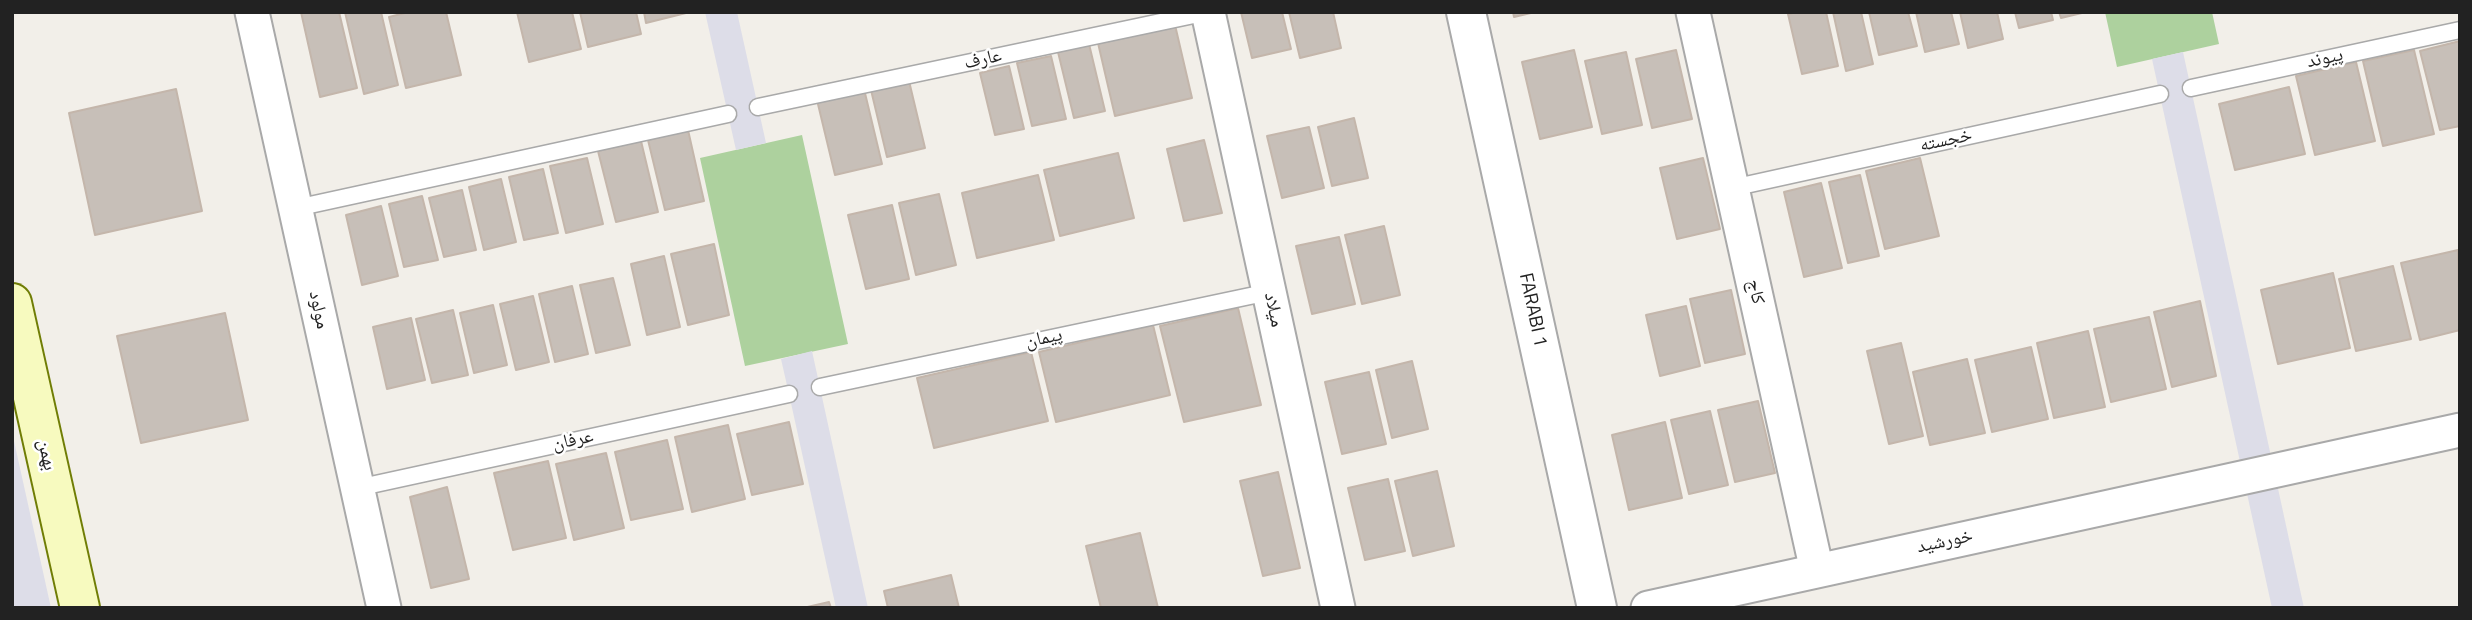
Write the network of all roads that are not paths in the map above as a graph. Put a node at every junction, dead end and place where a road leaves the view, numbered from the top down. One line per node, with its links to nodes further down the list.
1 (252, 12): 11 (street, مولود)
2 (1208, 12): 8 (lane, عارف); 12 (street, میلاد)
3 (1466, 12): 22 (street, FARABI 1)
4 (1693, 12): 10 (street, کاج)
5 (2460, 30): 6 (lane, پیوند)
6 (2191, 88)
7 (2160, 94): 10 (lane, خجسته)
8 (758, 107)
9 (728, 114): 11 (lane)
10 (1732, 188): 18 (street, کاج)
11 (296, 208): 17 (street, مولود)
12 (1269, 292): 14 (lane, پیمان); 21 (street, میلاد)
13 (12, 303): 19 (main road, بهمن)
14 (820, 387)
15 (789, 394): 17 (lane, عرفان)
16 (2460, 430): 18 (street, خورشید)
17 (357, 488): 20 (street, مولود)
18 (1816, 571): 23 (street, خورشید)
19 (80, 608)
20 (384, 608)
21 (1338, 608)
22 (1597, 608)
23 (1647, 608)

